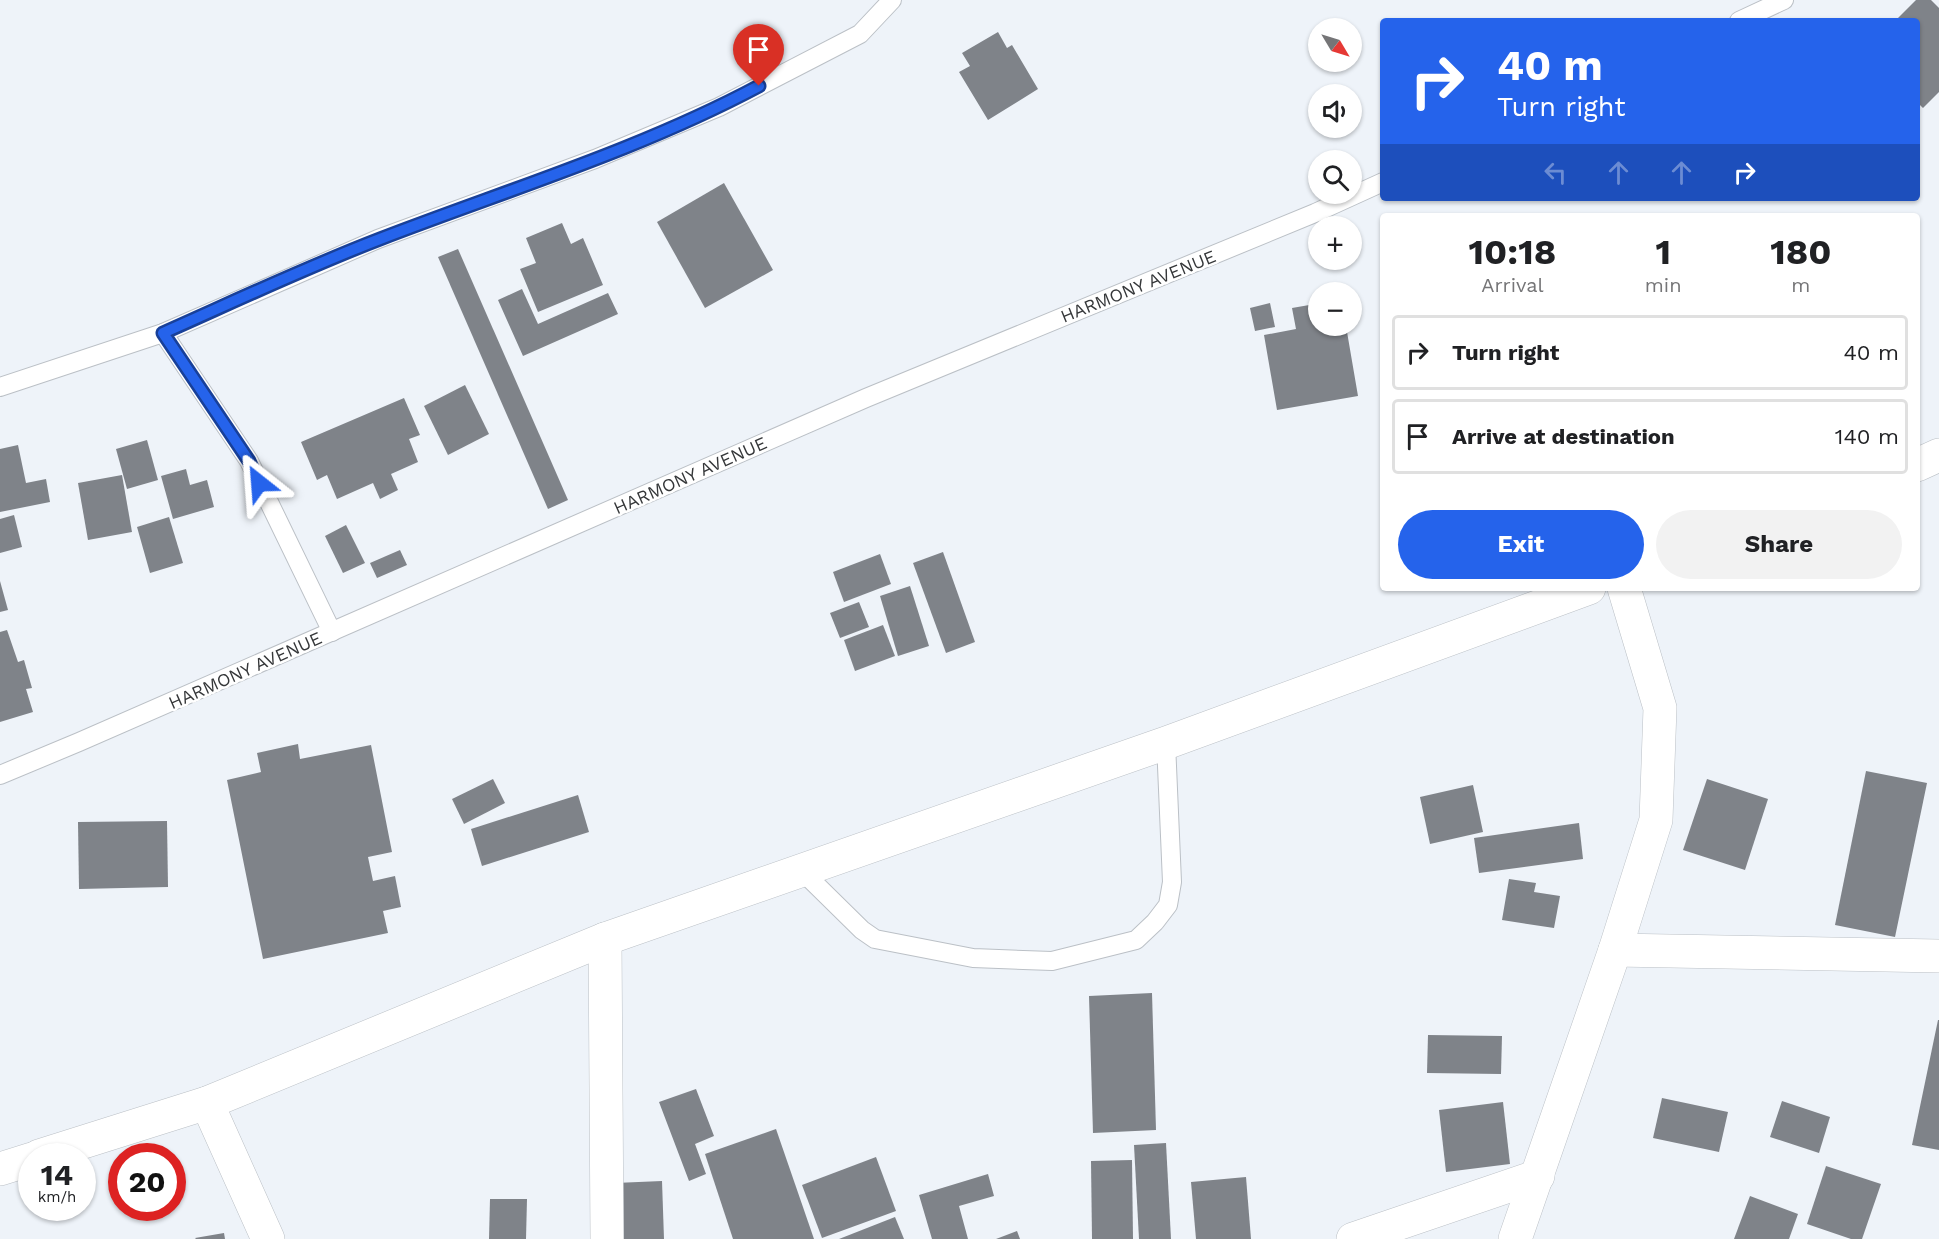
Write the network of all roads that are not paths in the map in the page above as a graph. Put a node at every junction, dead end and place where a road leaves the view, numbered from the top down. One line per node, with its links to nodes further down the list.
1 (892, 0): 5 (lane)
2 (1784, 0): 3 (lane)
3 (1745, 18)
4 (1380, 183): 11 (lane, HARMONY AVENUE)
5 (163, 333): 6 (lane); 11 (lane)
6 (0, 387)
7 (1939, 455): 8 (street)
8 (1920, 464)
9 (1581, 591): 12 (street)
10 (1625, 591): 16 (street)
11 (332, 632): 13 (lane, HARMONY AVENUE)
12 (1166, 743): 14 (street); 14 (lane)
13 (0, 775)
14 (801, 870): 15 (street)
15 (604, 939): 18 (street); 24 (street)
16 (1615, 950): 17 (street); 22 (street)
17 (1939, 956)
18 (207, 1103): 19 (street); 23 (street)
19 (80, 1143)
20 (18, 1163): 21 (street)
21 (0, 1169)
22 (1538, 1176): 25 (street); 26 (street)
23 (268, 1239)
24 (607, 1239)
25 (1353, 1239)
26 (1515, 1239)

